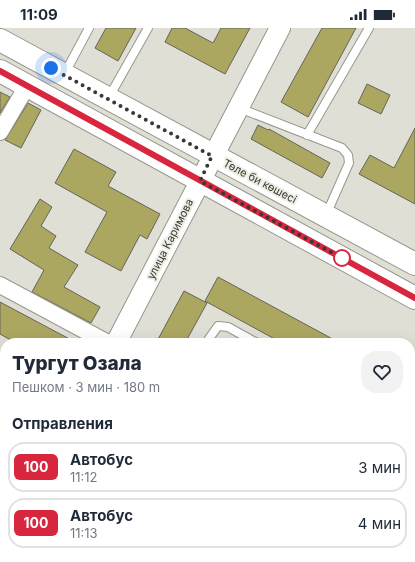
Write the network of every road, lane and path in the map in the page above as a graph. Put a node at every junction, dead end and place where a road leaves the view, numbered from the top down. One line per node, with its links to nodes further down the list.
1 (89, 28): 7 (lane)
2 (148, 28): 9 (lane)
3 (280, 28): 10 (street, улица Каримова)
4 (369, 28): 12 (lane)
5 (0, 40): 7 (main road, Төле би көшесі)
6 (0, 71): 8 (main road)
7 (64, 75): 9 (main road, Төле би көшесі)
8 (27, 86): 11 (street); 14 (main road)
9 (108, 99): 13 (main road, Төле би көшесі)
10 (238, 108): 12 (lane); 13 (street, улица Каримова)
11 (0, 132)
12 (307, 135): 15 (lane)
13 (212, 156): 14 (street, улица Каримова); 15 (main road, Төле би көшесі)
14 (200, 181): 16 (main road); 21 (street, улица Каримова)
15 (320, 212): 16 (main road); 17 (main road, Төле би көшесі)
16 (301, 236): 19 (main road)
17 (415, 264)
18 (0, 285): 20 (street)
19 (415, 298)
20 (99, 338)
21 (119, 338)
22 (210, 338): 23 (lane)
23 (248, 338)

